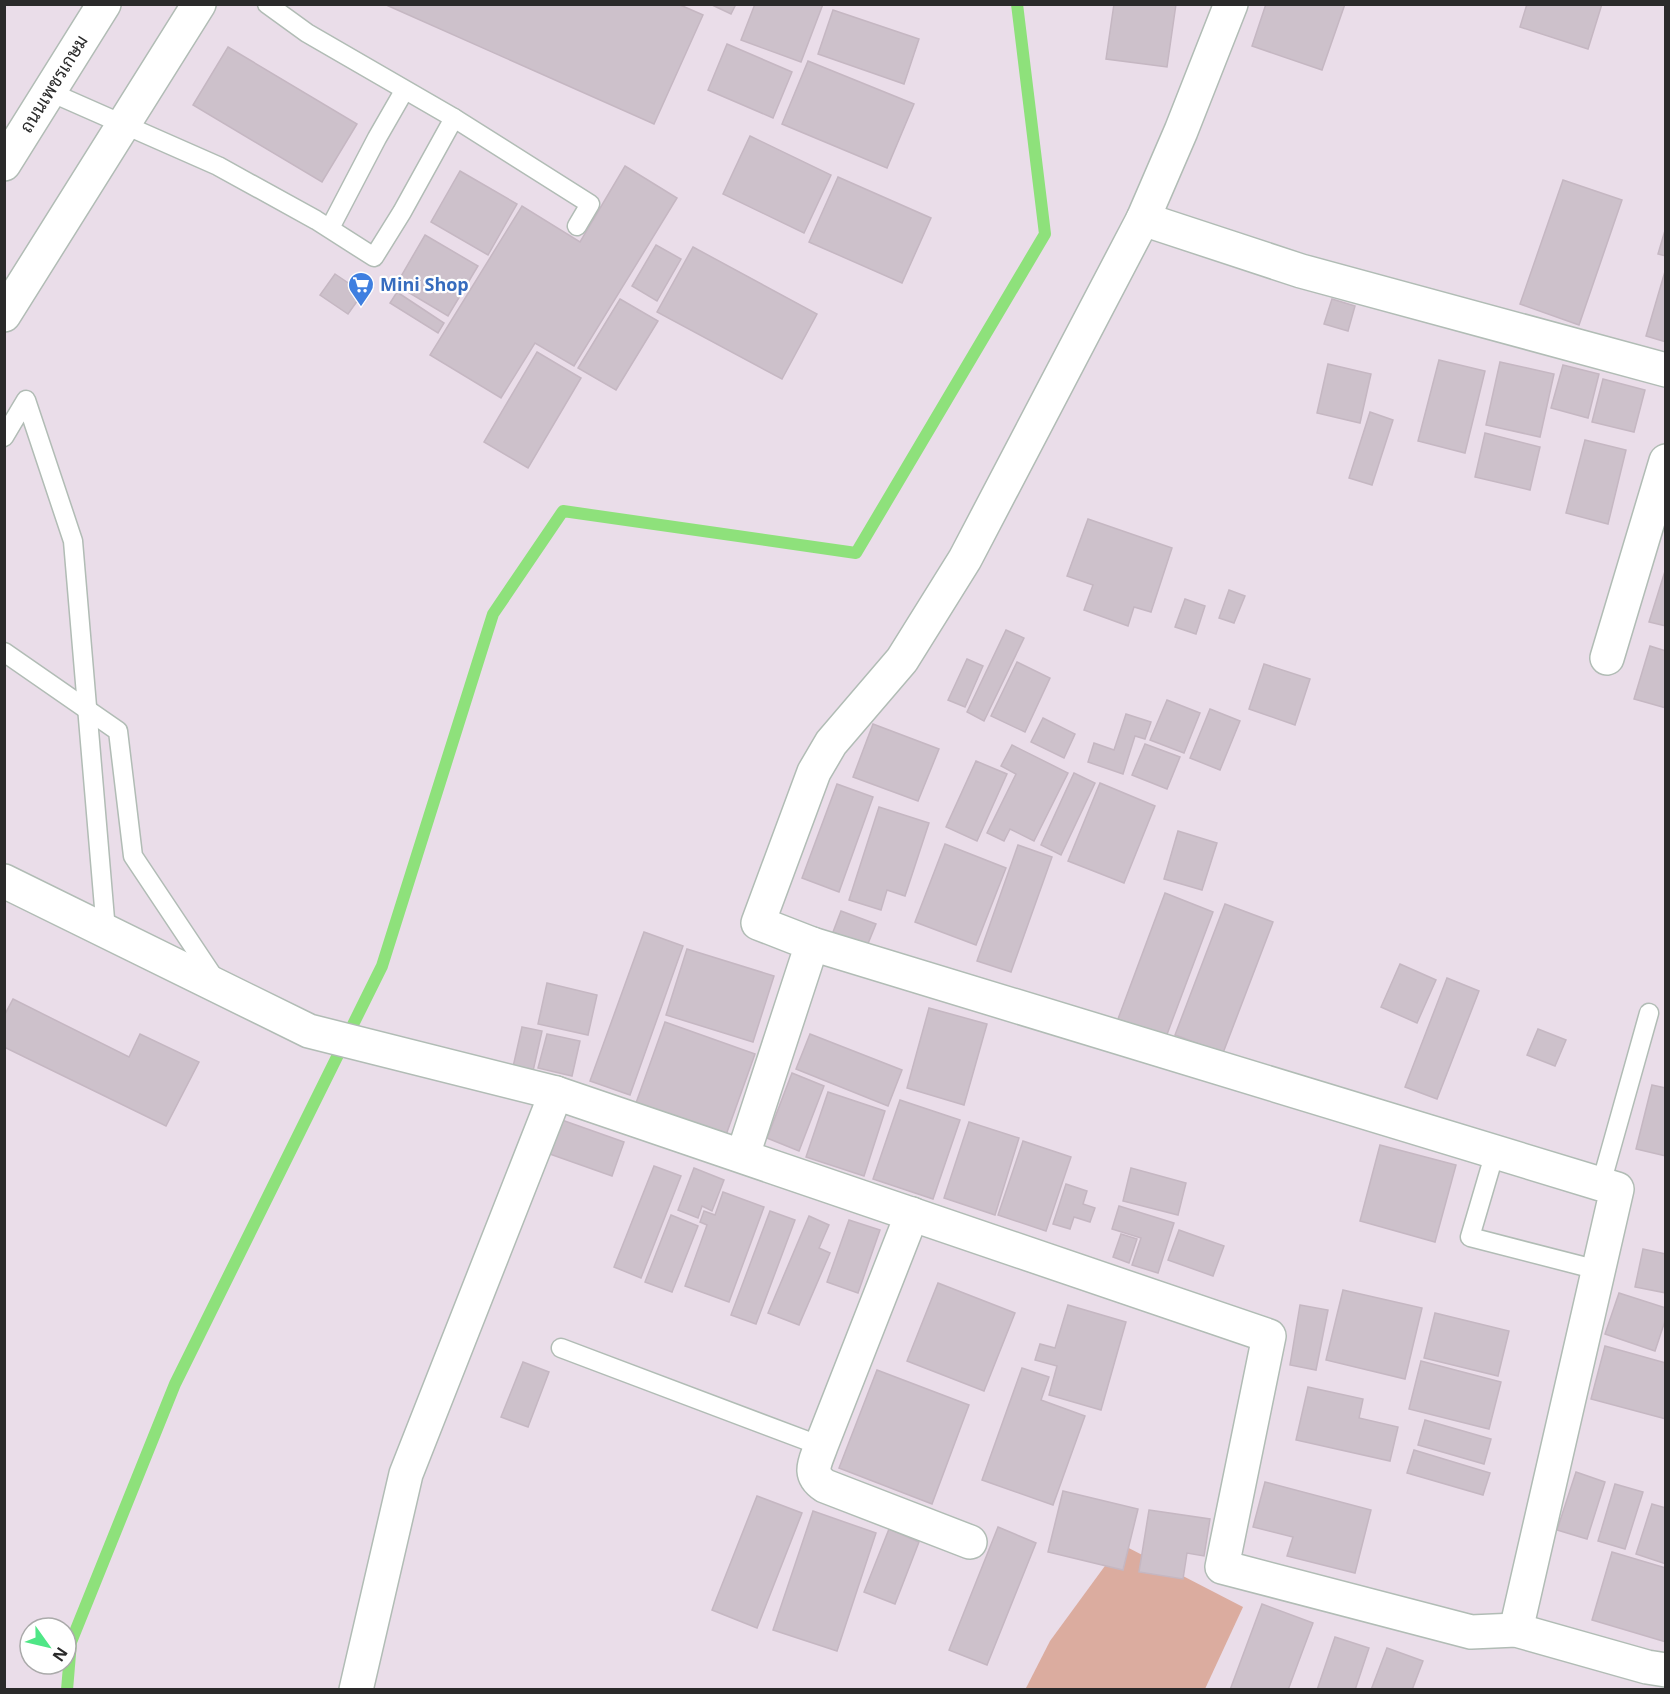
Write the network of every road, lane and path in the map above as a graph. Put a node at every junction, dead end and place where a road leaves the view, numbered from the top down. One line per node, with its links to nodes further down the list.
1 (104, 4): 6 (street, ถนนเพชรเกษม)
2 (199, 4): 8 (street)
3 (267, 4): 5 (lane)
4 (1231, 4): 10 (street)
5 (404, 91): 7 (lane); 12 (lane)
6 (50, 92): 8 (lane); 9 (street, ถนนเพชรเกษม)
7 (454, 118): 11 (lane); 12 (lane)
8 (124, 125): 12 (lane); 13 (street)
9 (4, 164)
10 (1143, 219): 14 (street); 22 (street)
11 (577, 226)
12 (330, 228)
13 (4, 315)
14 (1665, 370)
15 (4, 437): 19 (lane)
16 (1665, 461): 18 (street)
17 (4, 652): 19 (lane)
18 (1607, 657)
19 (87, 710): 21 (lane); 23 (lane)
20 (4, 881): 21 (street)
21 (106, 931): 23 (street)
22 (812, 944): 26 (street); 27 (street)
23 (221, 988): 25 (street)
24 (1649, 1013): 28 (lane)
25 (556, 1093): 27 (street); 36 (street)
26 (1495, 1152): 28 (street); 30 (lane)
27 (743, 1155): 29 (street)
28 (1601, 1184): 30 (street)
29 (912, 1214): 32 (street); 34 (street)
30 (1598, 1270): 34 (street)
31 (561, 1348): 32 (lane)
32 (821, 1446): 33 (street)
33 (970, 1542)
34 (1516, 1630): 35 (street)
35 (1665, 1670)
36 (356, 1689)

